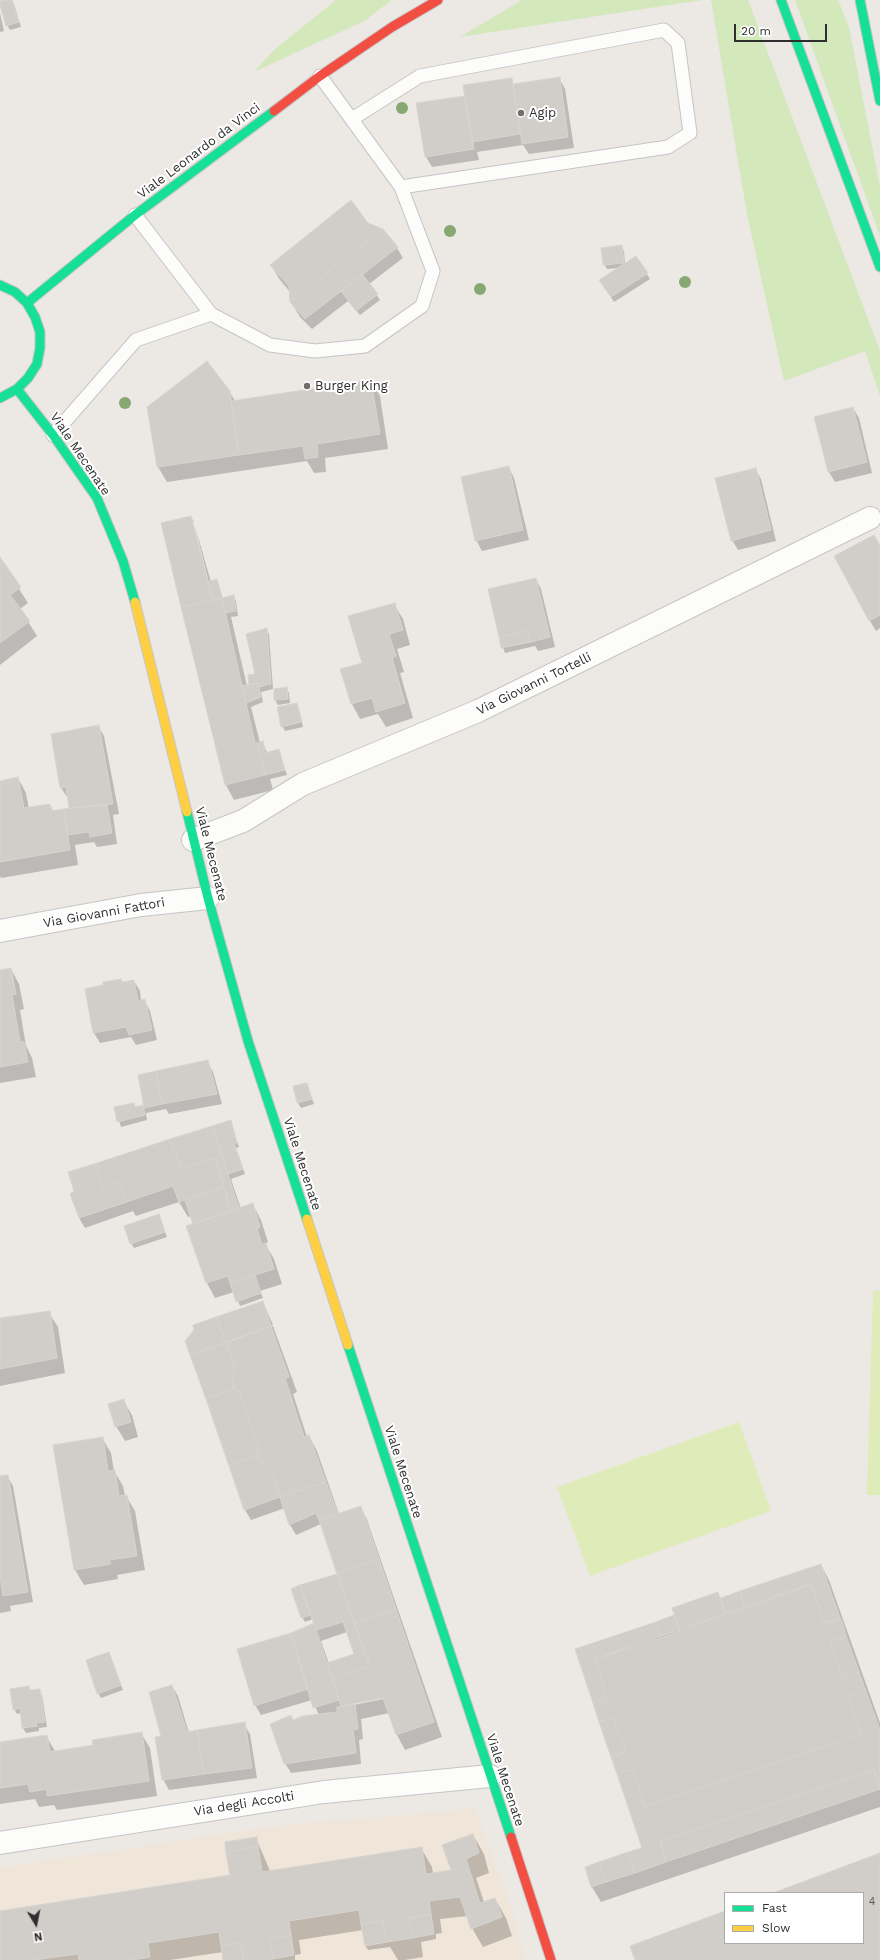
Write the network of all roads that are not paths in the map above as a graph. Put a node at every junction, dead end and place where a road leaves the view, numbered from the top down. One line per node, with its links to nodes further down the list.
1 (421, 0): 5 (main road, Viale Leonardo da Vinci)
2 (781, 0): 11 (main road)
3 (860, 0): 7 (main road)
4 (441, 2): 5 (main road)
5 (392, 27): 6 (main road, Viale Leonardo da Vinci)
6 (320, 76): 8 (lane); 10 (main road, Viale Leonardo da Vinci)
7 (880, 101)
8 (352, 119): 9 (lane); 9 (lane)
9 (401, 186): 14 (lane)
10 (135, 216): 13 (main road, Viale Leonardo da Vinci); 14 (lane)
11 (880, 267)
12 (0, 284): 13 (main road)
13 (27, 303): 15 (main road)
14 (211, 314): 17 (lane)
15 (17, 389): 16 (main road); 17 (main road, Viale Mecenate)
16 (0, 398)
17 (53, 435): 19 (main road, Viale Mecenate)
18 (870, 518): 19 (street, Via Giovanni Tortelli)
19 (193, 840): 20 (main road, Viale Mecenate)
20 (208, 898): 21 (street, Via Giovanni Fattori); 22 (main road, Viale Mecenate)
21 (0, 931)
22 (490, 1776): 23 (street, Via degli Accolti); 24 (main road, Viale Mecenate)
23 (0, 1843)
24 (551, 1960)

